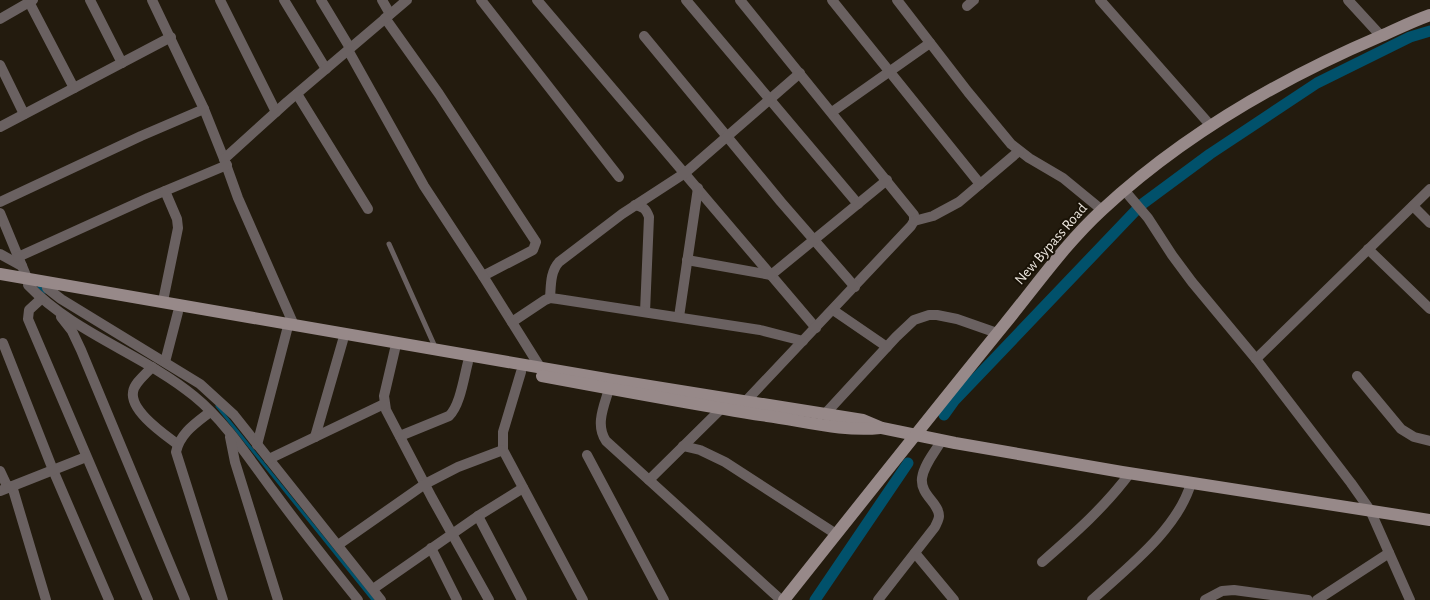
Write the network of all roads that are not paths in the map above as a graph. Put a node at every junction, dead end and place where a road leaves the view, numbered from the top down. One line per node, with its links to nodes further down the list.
1 (90, 0): 25 (street)
2 (152, 0): 22 (street)
3 (220, 0): 34 (street)
4 (284, 0): 27 (street)
5 (321, 0): 24 (street)
6 (382, 0): 18 (street)
7 (407, 0): 18 (street)
8 (481, 0): 43 (street)
9 (537, 0): 42 (street)
10 (686, 0): 32 (street)
11 (740, 0): 29 (street)
12 (832, 0): 28 (street)
13 (898, 0): 23 (street)
14 (1100, 0): 37 (street)
15 (1348, 0): 21 (street)
16 (30, 1): 19 (street); 30 (street)
17 (1430, 15): 21 (street, New Bypass Road)
18 (388, 16): 24 (street); 67 (street)
19 (0, 19)
20 (644, 36): 39 (street)
21 (1381, 36): 37 (street, New Bypass Road)
22 (171, 37): 25 (street); 33 (street)
23 (930, 43): 28 (street); 40 (street)
24 (349, 49): 27 (street); 67 (street)
25 (122, 63): 30 (street)
26 (0, 65): 36 (street)
27 (326, 69): 31 (street)
28 (890, 71): 35 (street); 45 (street)
29 (800, 73): 32 (street); 35 (street)
30 (74, 88): 36 (street)
31 (297, 94): 34 (street); 54 (street)
32 (770, 99): 39 (street); 51 (street)
33 (204, 109): 41 (street); 50 (street)
34 (276, 112): 41 (street)
35 (832, 112): 44 (street)
36 (24, 114): 38 (street)
37 (1211, 126): 49 (street, New Bypass Road)
38 (0, 127)
39 (727, 137): 42 (street); 59 (street)
40 (1020, 151): 45 (street); 55 (street)
41 (226, 162): 48 (street); 80 (street)
42 (685, 173): 46 (street); 52 (street)
43 (619, 177)
44 (888, 180): 51 (street); 57 (street)
45 (980, 184): 57 (street)
46 (698, 188): 63 (street); 65 (street)
47 (1430, 190): 53 (street)
48 (165, 191): 64 (street); 72 (street)
49 (1128, 195): 55 (street, New Bypass Road); 89 (street)
50 (0, 202)
51 (858, 204): 59 (street)
52 (636, 205): 71 (street); 77 (street)
53 (1413, 206): 58 (street); 61 (street)
54 (368, 209)
55 (1102, 210): 82 (street, New Bypass Road)
56 (0, 213): 64 (street)
57 (914, 221): 69 (street)
58 (1430, 222)
59 (814, 239): 65 (street); 69 (street)
60 (389, 244): 88 (lane)
61 (1368, 249): 73 (street); 89 (street)
62 (0, 254): 64 (street)
63 (687, 260): 65 (street); 78 (street)
64 (20, 261): 68 (street)
65 (771, 274): 81 (street)
66 (2, 275): 68 (street)
67 (483, 276): 79 (street)
68 (28, 282): 70 (street); 72 (street)
69 (855, 287): 74 (street)
70 (44, 293): 75 (street); 76 (street); 90 (street); 114 (street)
71 (550, 298): 77 (street); 79 (street)
72 (163, 301): 80 (street)
73 (1430, 309)
74 (833, 310): 81 (street); 86 (street)
75 (58, 312): 92 (street); 139 (street)
76 (178, 312): 80 (street); 90 (street)
77 (644, 312): 78 (street)
78 (679, 317): 84 (street)
79 (512, 322): 93 (street)
80 (290, 327): 83 (street); 88 (street); 110 (street)
81 (816, 328): 84 (street)
82 (997, 334): 86 (street); 104 (street, New Bypass Road)
83 (343, 340): 87 (street); 106 (street)
84 (803, 341): 97 (street)
85 (3, 343): 116 (street)
86 (886, 347): 101 (street)
87 (395, 349): 91 (street); 98 (street)
88 (436, 349): 93 (street)
89 (1256, 359): 124 (street)
90 (165, 362): 110 (street)
91 (468, 362): 94 (street); 105 (street)
92 (152, 367): 100 (street); 109 (street)
93 (540, 367): 97 (street)
94 (521, 372): 96 (street); 112 (street)
95 (1357, 376): 108 (street)
96 (609, 389): 99 (street); 119 (street)
97 (745, 402): 101 (street)
98 (384, 404): 105 (street); 106 (street)
99 (722, 408): 102 (street); 111 (street)
100 (210, 412): 103 (street); 109 (street)
101 (825, 414): 102 (street)
102 (882, 428): 104 (street)
103 (229, 433): 141 (street); 142 (street)
104 (914, 434): 107 (street); 128 (street, New Bypass Road)
105 (400, 436): 121 (street)
106 (315, 437): 115 (street)
107 (942, 440): 118 (street); 131 (street)
108 (1430, 440)
109 (177, 444): 140 (street)
110 (257, 445): 115 (street)
111 (683, 446): 119 (street); 128 (street)
112 (503, 450): 121 (street); 122 (street)
113 (587, 455): 148 (street)
114 (86, 457): 116 (street); 138 (street)
115 (269, 459): 129 (street)
116 (53, 470): 123 (street); 137 (street)
117 (0, 471): 123 (street)
118 (1130, 473): 120 (street); 133 (street)
119 (648, 480): 149 (street)
120 (1191, 483): 124 (street); 135 (street)
121 (425, 484): 127 (street); 129 (street)
122 (524, 488): 125 (street); 147 (street)
123 (7, 489): 136 (street)
124 (1370, 510): 126 (street); 132 (street)
125 (478, 516): 127 (street); 146 (street)
126 (1430, 520)
127 (452, 533): 130 (street); 145 (street)
128 (836, 534): 149 (street, New Bypass Road)
129 (338, 545): 134 (street)
130 (431, 548): 134 (street); 144 (street)
131 (914, 553): 150 (street); 151 (street)
132 (1389, 553): 155 (street); 156 (street)
133 (1042, 562)
134 (372, 589): 143 (street)
135 (1104, 596): 152 (street)
136 (46, 600)
137 (109, 600)
138 (148, 600)
139 (185, 600)
140 (223, 600)
141 (278, 600)
142 (358, 600)
143 (381, 600)
144 (457, 600)
145 (489, 600)
146 (522, 600)
147 (583, 600)
148 (664, 600)
149 (782, 600)
150 (878, 600)
151 (954, 600)
152 (1092, 600)
153 (1205, 600): 154 (street)
154 (1308, 600)
155 (1317, 600)
156 (1410, 600)

